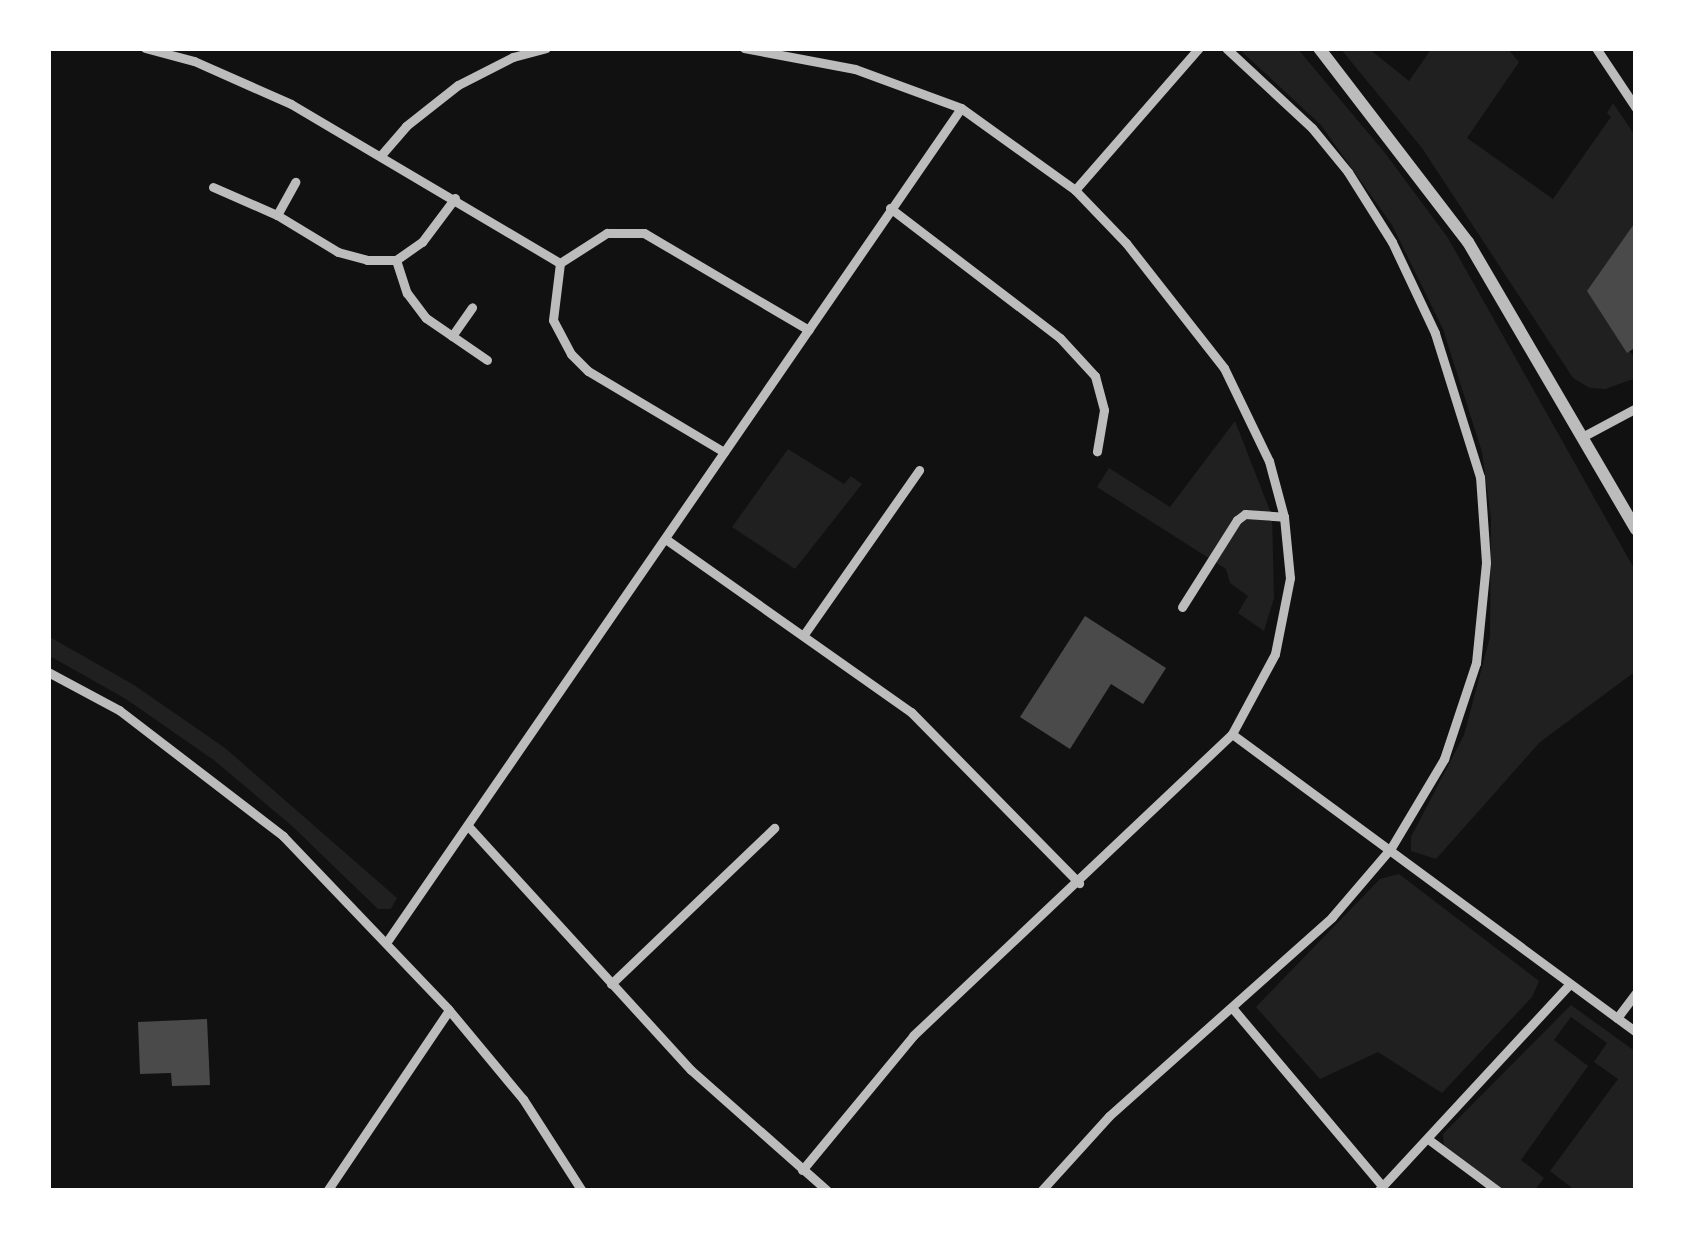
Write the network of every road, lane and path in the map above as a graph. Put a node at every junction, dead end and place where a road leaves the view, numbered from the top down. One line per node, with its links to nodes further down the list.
1 (145, 48): 9 (street)
2 (201, 48): 9 (street)
3 (546, 48): 12 (street)
4 (744, 48): 10 (street)
5 (1199, 48): 15 (street)
6 (1226, 48): 39 (street)
7 (1319, 48): 26 (street)
8 (1596, 48): 11 (street)
9 (194, 61): 12 (street)
10 (961, 108): 15 (street); 17 (street)
11 (1636, 109)
12 (382, 154): 16 (street)
13 (295, 182): 18 (street)
14 (213, 187): 18 (street)
15 (1075, 190): 30 (street)
16 (454, 198): 19 (street); 20 (street)
17 (890, 208): 22 (street); 27 (street)
18 (277, 215): 19 (street)
19 (396, 260): 23 (street)
20 (560, 263): 22 (street); 28 (street)
21 (472, 307): 23 (street)
22 (809, 329): 28 (street)
23 (452, 336): 24 (street)
24 (487, 360)
25 (1636, 408): 26 (street)
26 (1582, 437): 31 (street)
27 (1097, 451)
28 (724, 452): 32 (street)
29 (919, 470): 34 (street)
30 (1284, 517): 33 (street); 36 (street)
31 (1636, 530)
32 (667, 540): 34 (street); 37 (street)
33 (1182, 607)
34 (805, 633): 40 (street)
35 (48, 672): 41 (street)
36 (1232, 734): 39 (street); 40 (street)
37 (470, 827): 41 (street); 42 (street)
38 (774, 828): 42 (street)
39 (1391, 848): 43 (street); 46 (street)
40 (1078, 883): 50 (street)
41 (388, 940): 45 (street)
42 (611, 984): 50 (street)
43 (1569, 986): 47 (street); 49 (street)
44 (1636, 992): 47 (street)
45 (449, 1010): 52 (street); 53 (street)
46 (1234, 1010): 51 (street); 55 (street)
47 (1617, 1018): 48 (street)
48 (1636, 1032)
49 (1428, 1139): 51 (street); 56 (street)
50 (802, 1170): 54 (street)
51 (1380, 1189)
52 (327, 1191)
53 (582, 1191)
54 (828, 1191)
55 (1041, 1191)
56 (1498, 1191)

